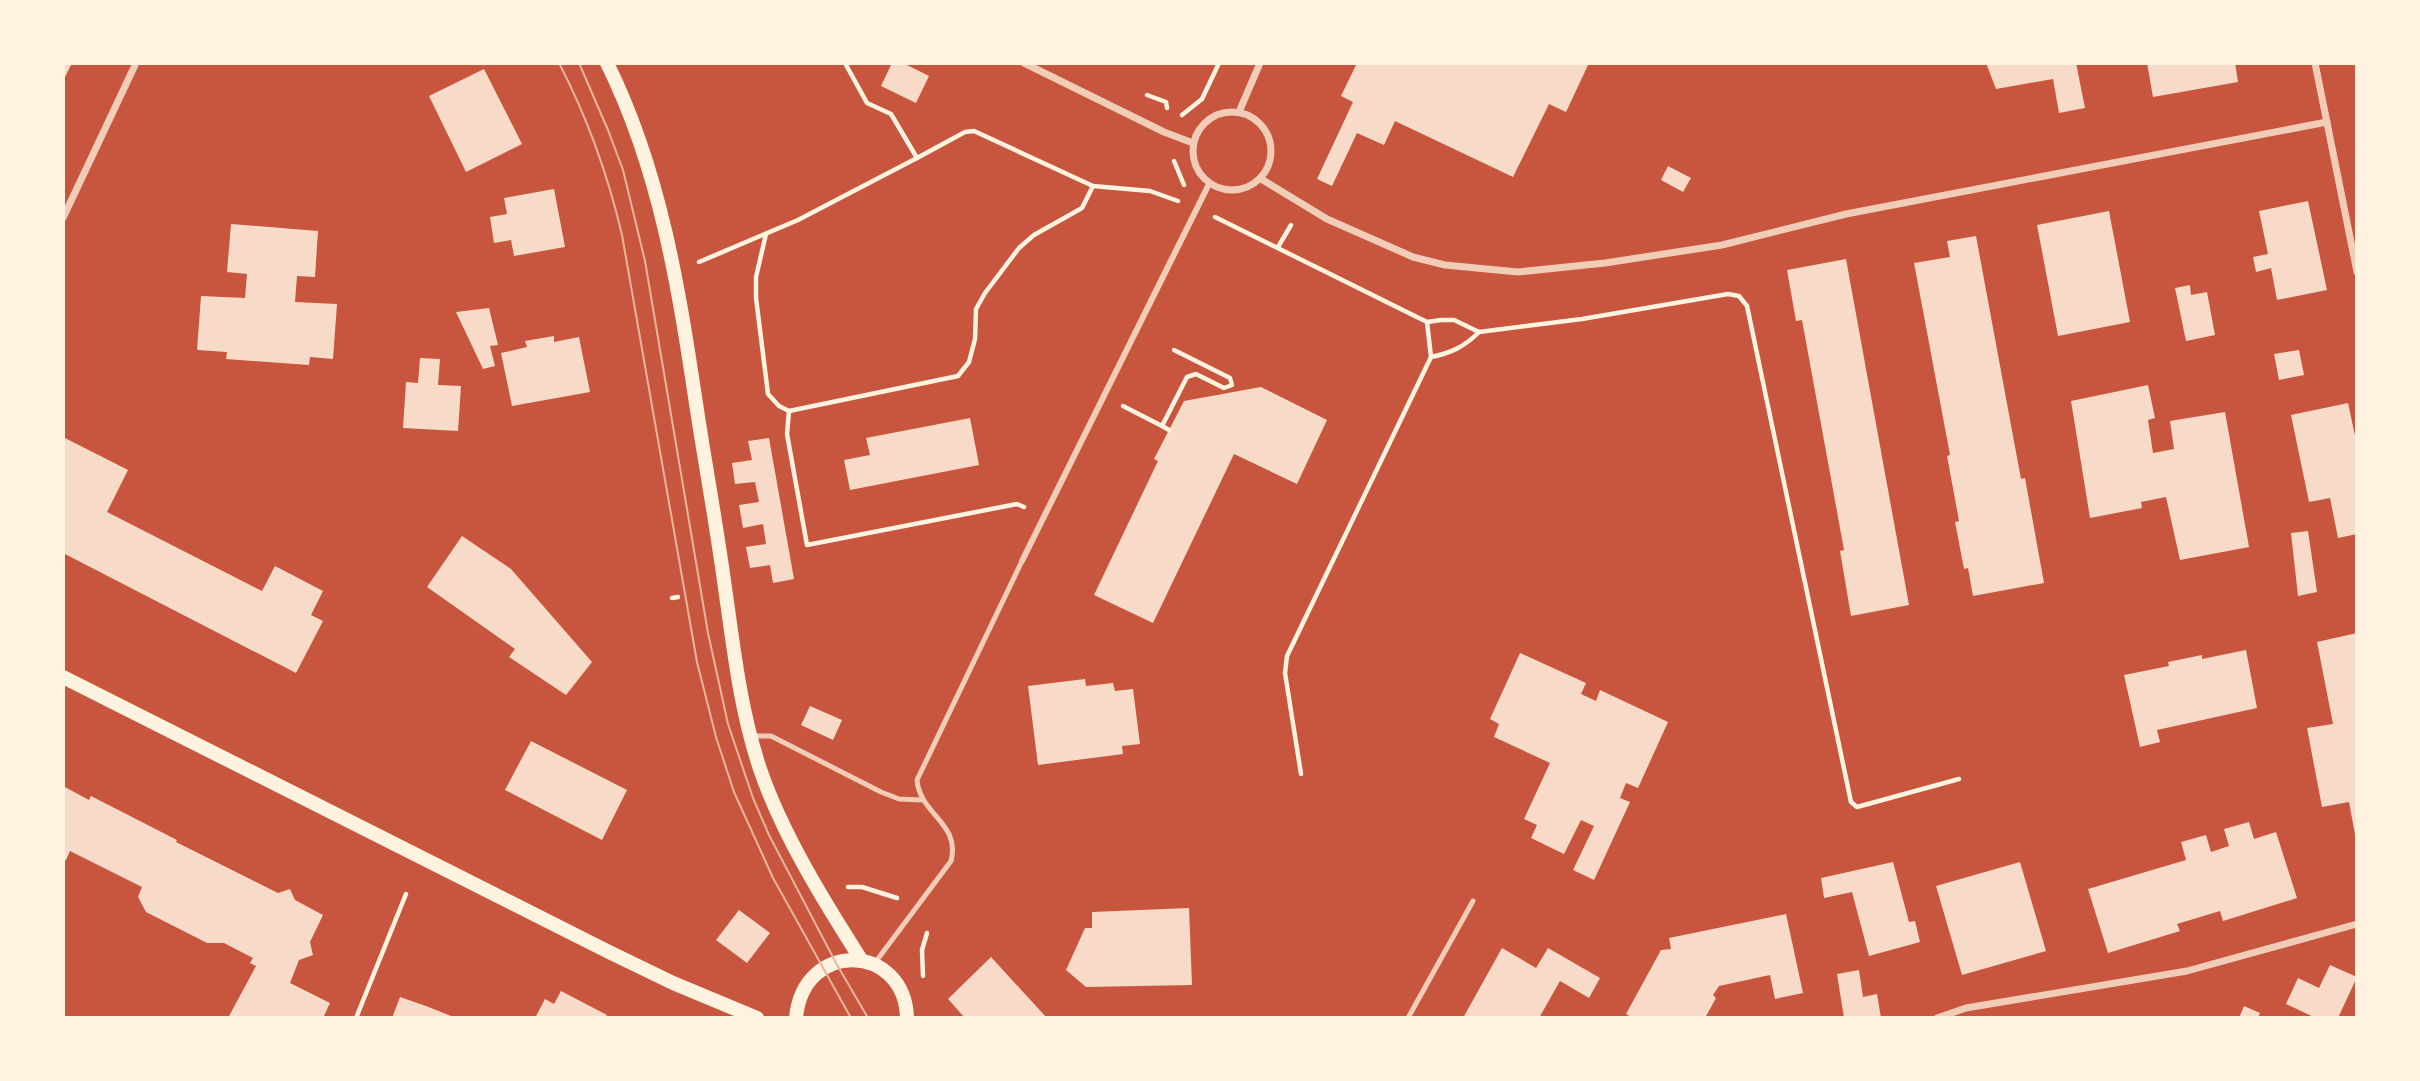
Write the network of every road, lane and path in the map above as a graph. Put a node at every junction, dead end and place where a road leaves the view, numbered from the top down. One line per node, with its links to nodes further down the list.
1 (136, 63): 19 (street)
2 (607, 63): 36 (main road)
3 (845, 63): 13 (path)
4 (1024, 63): 11 (street)
5 (1219, 63): 9 (path)
6 (1260, 63): 8 (street)
7 (2315, 63): 10 (street)
8 (1239, 112): 11 (street); 14 (street)
9 (1172, 113)
10 (2327, 122): 14 (street); 24 (street)
11 (1193, 143): 15 (street)
12 (1167, 154): 17 (path)
13 (917, 158): 16 (path); 21 (path)
14 (1261, 179): 15 (street)
15 (1209, 184): 17 (street)
16 (1093, 186): 18 (path); 29 (path)
17 (1201, 200): 18 (street)
18 (1197, 208): 22 (path); 33 (street)
19 (63, 218)
20 (1294, 218): 22 (path)
21 (766, 234): 23 (path); 29 (path)
22 (1278, 248): 25 (path)
23 (692, 265)
24 (2357, 272)
25 (1427, 322): 26 (path); 28 (path)
26 (1479, 332): 28 (path); 38 (path)
27 (1174, 350): 31 (path)
28 (1431, 357): 37 (path)
29 (789, 411): 33 (path)
30 (1142, 416): 31 (path)
31 (1162, 426): 32 (path)
32 (1169, 430)
33 (1043, 518): 34 (street)
34 (1022, 561): 39 (lane)
35 (63, 677): 49 (main road)
36 (750, 736): 39 (lane); 46 (main road)
37 (1301, 774)
38 (1959, 779)
39 (922, 800): 46 (lane)
40 (847, 888): 42 (path)
41 (406, 894): 48 (path)
42 (899, 899)
43 (1473, 901): 52 (lane)
44 (2357, 924): 53 (street)
45 (930, 928): 47 (path)
46 (868, 962): 50 (main road); 51 (main road)
47 (924, 984)
48 (356, 1018)
49 (757, 1018)
50 (796, 1018)
51 (907, 1018)
52 (1408, 1018)
53 (1937, 1018)

